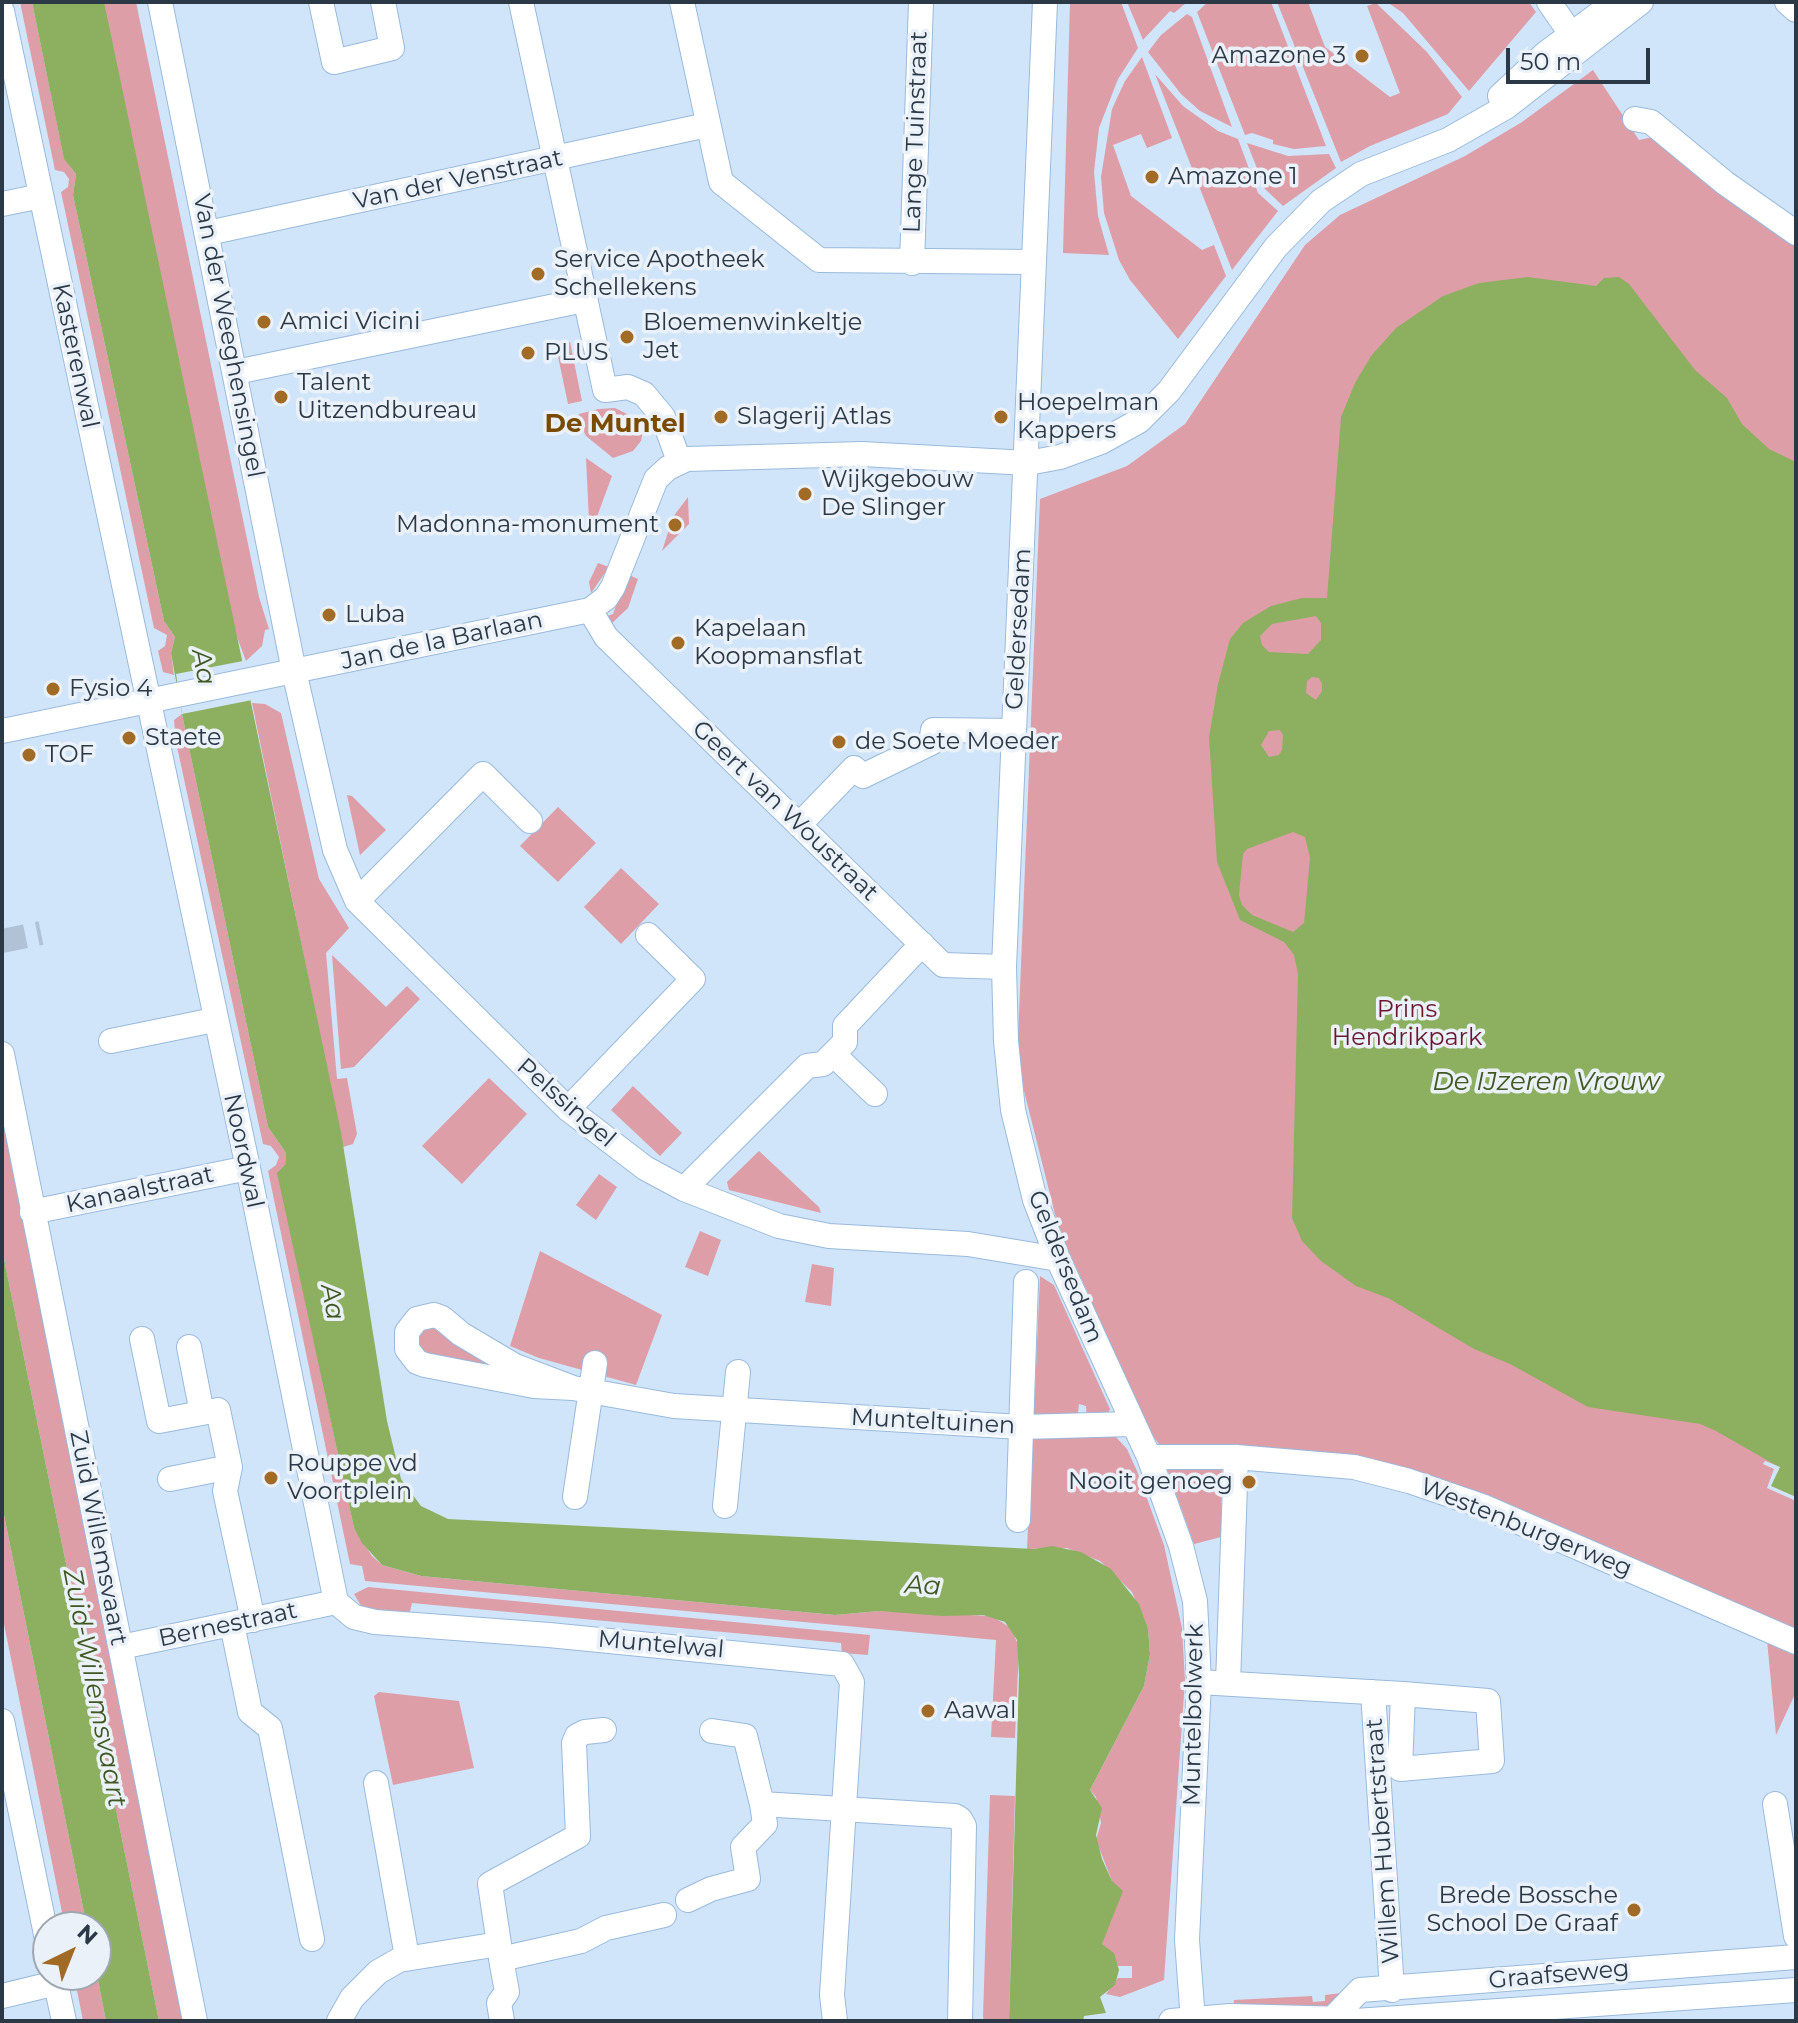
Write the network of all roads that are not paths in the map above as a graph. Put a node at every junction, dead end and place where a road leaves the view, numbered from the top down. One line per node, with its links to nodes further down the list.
1 (160, 2): 20 (street, Van der Weeghensingel)
2 (321, 2): 3 (street)
3 (383, 2)
4 (521, 2): 17 (street)
5 (682, 2): 16 (street)
6 (921, 2): 23 (street, Lange Tuinstraat)
7 (1045, 2): 22 (street, Geldersedam)
8 (1549, 2): 14 (street)
9 (1615, 2): 14 (street)
10 (1641, 2): 14 (street)
11 (1787, 2): 12 (street)
12 (1796, 10)
13 (2, 11): 18 (street, Kasterenwal)
14 (1576, 41): 27 (street)
15 (1635, 119): 21 (street)
16 (707, 125): 17 (street, Van der Venstraat); 23 (street)
17 (553, 160): 20 (street, Van der Venstraat); 24 (street)
18 (41, 193): 19 (street); 30 (street, Kasterenwal)
19 (2, 204)
20 (208, 233): 25 (street, Van der Weeghensingel)
21 (1796, 233)
22 (1034, 262): 23 (street); 27 (street, Geldersedam)
23 (912, 263)
24 (584, 300): 25 (street); 26 (street)
25 (236, 372): 29 (street, Van der Weeghensingel)
26 (679, 461): 27 (street); 28 (street)
27 (1028, 463): 32 (street, Geldersedam)
28 (590, 610): 29 (street, Jan de la Barlaan); 34 (street, Geert van Woustraat)
29 (294, 671): 30 (street, Jan de la Barlaan); 35 (street, Pelssingel)
30 (149, 701): 31 (street, Jan de la Barlaan); 39 (street, Noordwal)
31 (2, 731)
32 (1014, 731): 34 (street); 38 (street, Geldersedam)
33 (530, 821): 35 (street)
34 (799, 825): 37 (street, Geert van Woustraat)
35 (357, 901): 44 (street, Pelssingel)
36 (648, 935): 44 (street)
37 (922, 944): 38 (street, Geert van Woustraat); 42 (street)
38 (1004, 967): 48 (street, Geldersedam)
39 (214, 1020): 40 (street); 45 (street, Noordwal)
40 (111, 1041)
41 (2, 1054): 47 (street, Zuid Willemsvaart)
42 (833, 1054): 43 (street); 46 (street)
43 (875, 1094)
44 (568, 1109): 46 (street, Pelssingel)
45 (248, 1168): 47 (street, Kanaalstraat); 66 (street, Noordwal)
46 (684, 1189): 48 (street, Pelssingel)
47 (32, 1212): 69 (street, Zuid Willemsvaart)
48 (1058, 1259): 57 (street, Geldersedam)
49 (1026, 1282): 58 (street)
50 (142, 1339): 56 (street)
51 (189, 1347): 56 (street)
52 (595, 1363): 54 (street)
53 (738, 1372): 55 (street)
54 (582, 1390): 54 (street, Munteltuinen); 55 (street, Munteltuinen); 63 (street)
55 (734, 1412): 58 (street, Munteltuinen); 64 (street)
56 (202, 1413): 61 (street)
57 (1132, 1424): 58 (street, Munteltuinen); 59 (street, Muntelbolwerk)
58 (1021, 1427): 65 (street)
59 (1149, 1457): 60 (street, Westenburgerweg); 70 (street, Muntelbolwerk)
60 (1236, 1457): 68 (street, Westenburgerweg); 71 (street, Muntelbolwerk)
61 (230, 1467): 62 (street); 67 (street)
62 (170, 1479)
63 (575, 1497)
64 (725, 1506)
65 (1018, 1520)
66 (335, 1598): 67 (street, Bernestraat); 82 (street, Muntelwal)
67 (242, 1622): 69 (street, Bernestraat); 87 (street)
68 (1796, 1642)
69 (121, 1647): 101 (street, Zuid Willemsvaart)
70 (1199, 1682): 71 (street); 98 (street, Muntelbolwerk)
71 (1228, 1683): 72 (street)
72 (1373, 1692): 73 (street); 77 (street, Willem Hubertstraat)
73 (1403, 1694): 77 (street); 77 (street)
74 (2, 1721): 78 (street)
75 (604, 1730): 88 (street)
76 (712, 1731): 80 (street)
77 (1390, 1770): 93 (street, Willem Hubertstraat)
78 (8, 1782): 84 (street)
79 (376, 1783): 89 (street)
80 (762, 1804): 82 (street); 83 (street)
81 (1775, 1804): 86 (street)
82 (843, 1810): 104 (street, Muntelwal); 105 (street)
83 (688, 1900)
84 (40, 1911)
85 (664, 1915): 88 (street)
86 (1796, 1936)
87 (312, 1939)
88 (500, 1952): 89 (street); 103 (street)
89 (407, 1957): 102 (street)
90 (1796, 1957): 91 (street, Graafseweg)
91 (1509, 1979): 93 (street, Graafseweg); 97 (street)
92 (32, 1986): 96 (street)
93 (1392, 1990): 99 (street, Graafseweg)
94 (1796, 1990): 97 (street, Graafseweg)
95 (58, 1991): 100 (street)
96 (2, 1996)
97 (1511, 2010): 99 (street, Graafseweg)
98 (1186, 2020): 99 (street, Graafseweg)
99 (1349, 2020)
100 (64, 2021)
101 (195, 2021)
102 (339, 2021)
103 (502, 2021)
104 (835, 2021)
105 (960, 2021)

